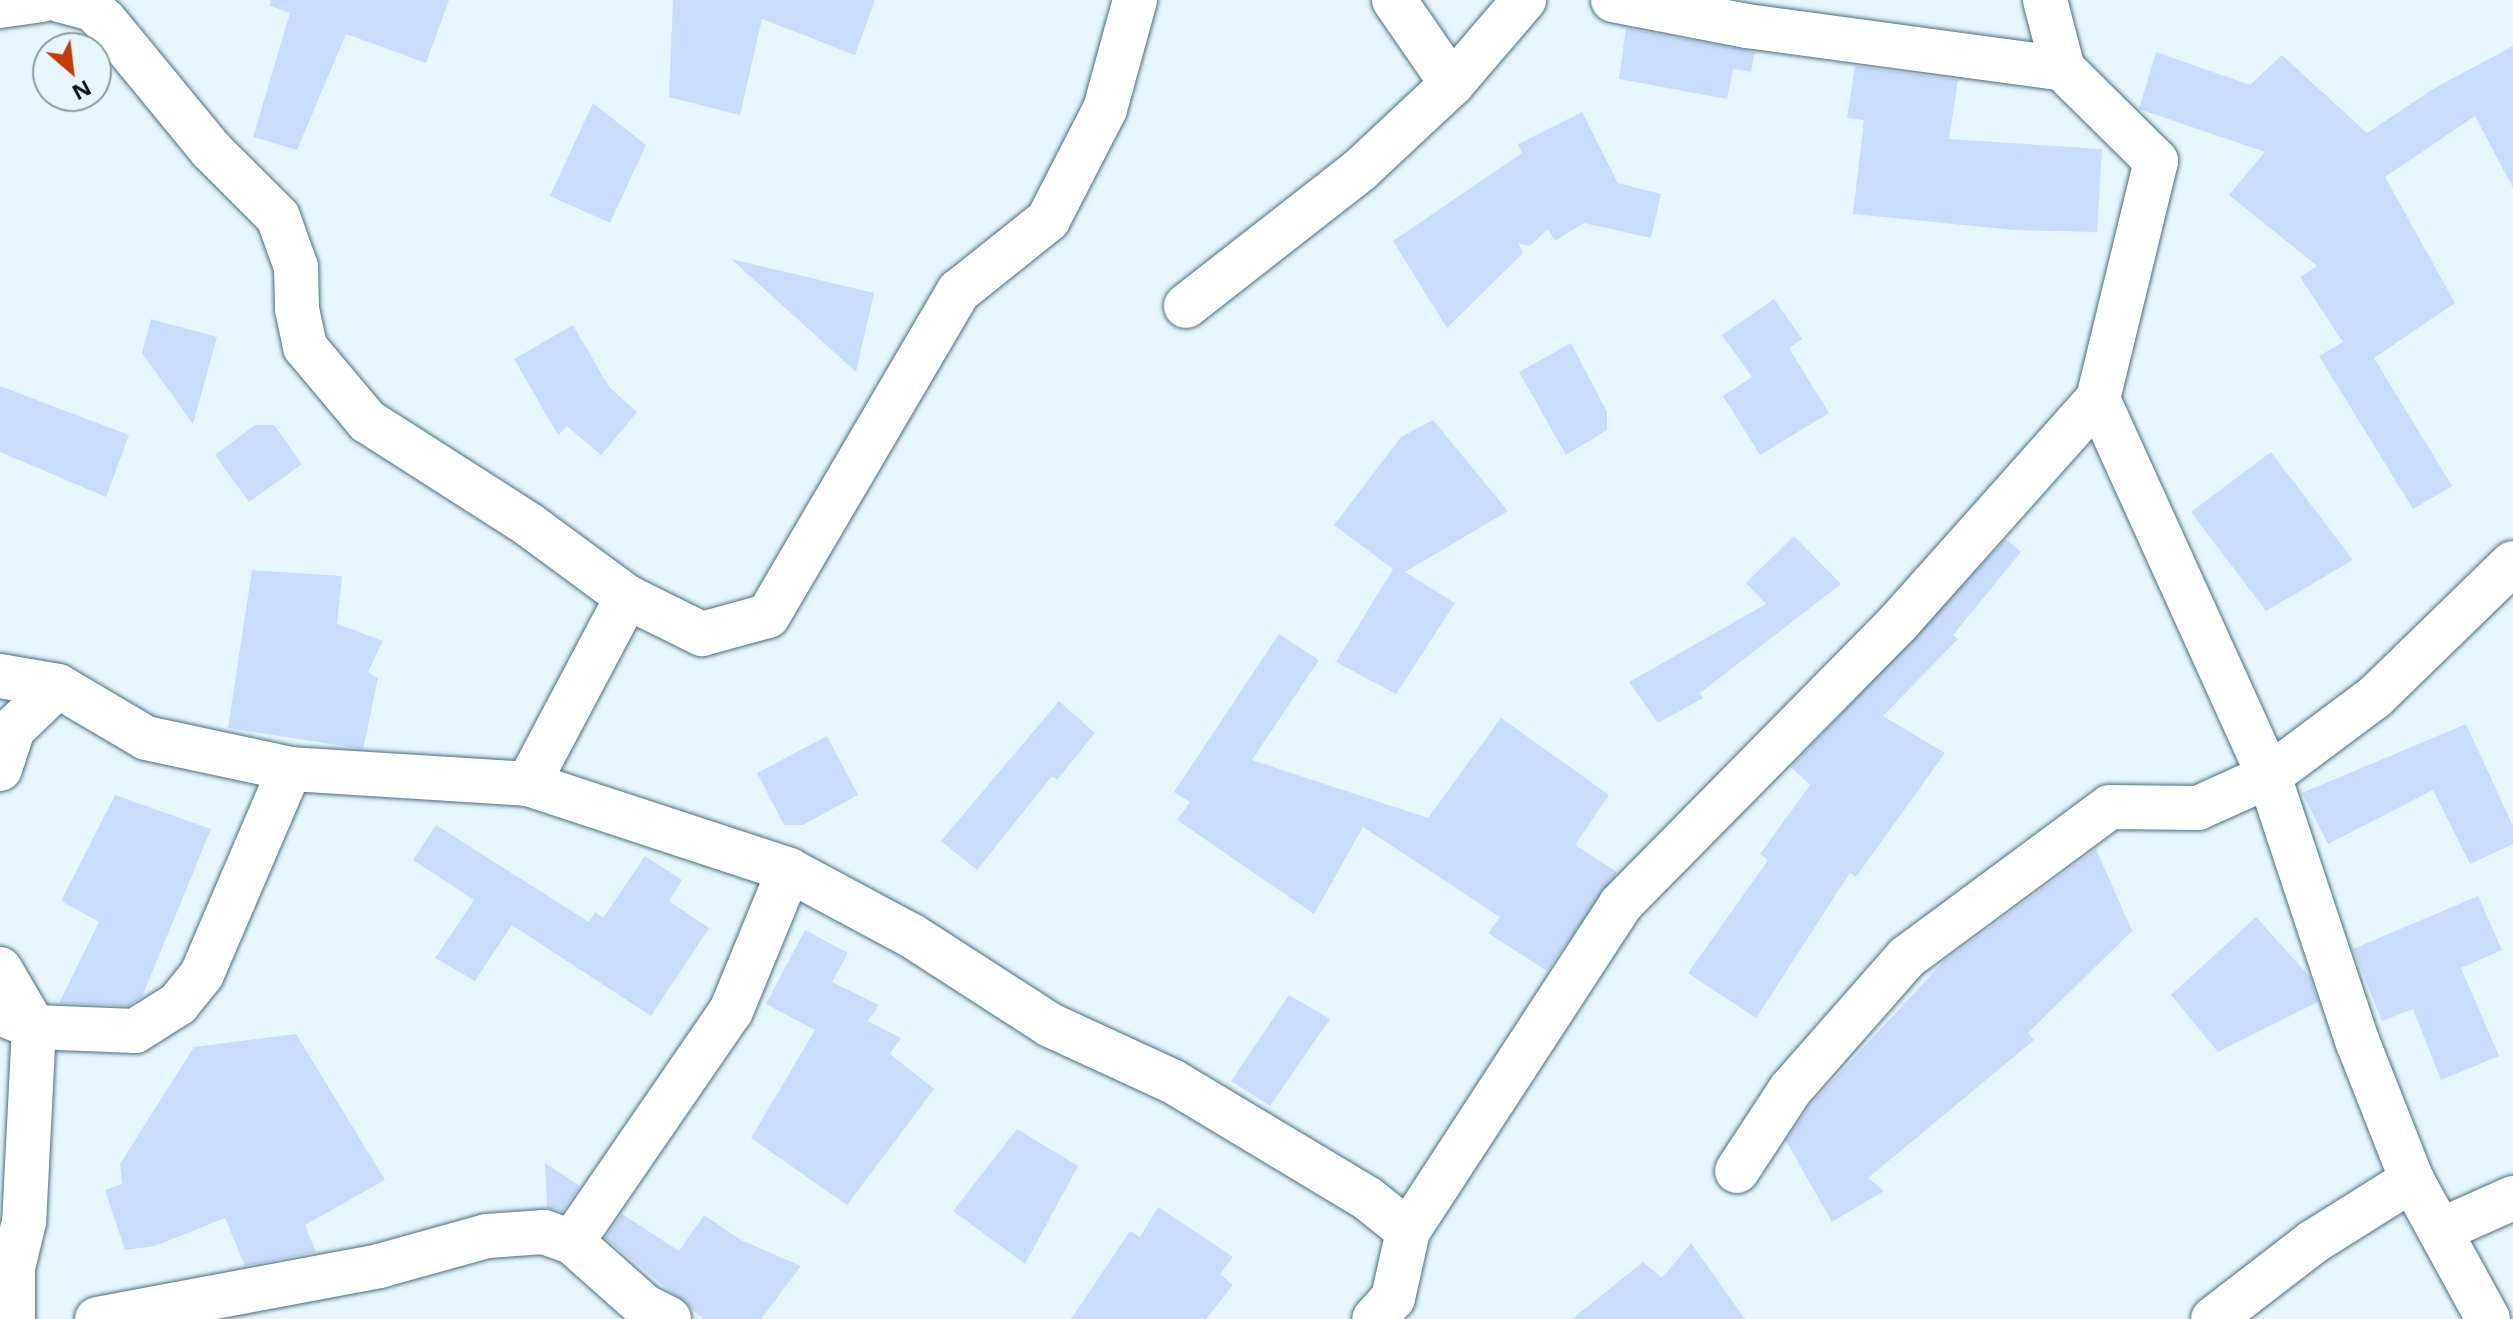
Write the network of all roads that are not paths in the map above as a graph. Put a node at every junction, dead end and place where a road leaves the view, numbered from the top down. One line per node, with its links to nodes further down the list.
1 (42, 0): 8 (street)
2 (59, 0): 14 (street)
3 (1135, 0): 14 (street)
4 (1394, 0): 10 (street)
5 (1524, 0): 10 (street)
6 (1613, 0): 9 (street)
7 (2045, 0): 9 (street)
8 (0, 6)
9 (2063, 69): 12 (street)
10 (1452, 84): 11 (street)
11 (1186, 306)
12 (2098, 399): 19 (street); 28 (street)
13 (2513, 563): 19 (street)
14 (627, 597): 20 (street)
15 (0, 676): 16 (street)
16 (58, 686): 17 (street); 18 (street)
17 (0, 769)
18 (290, 769): 20 (street); 23 (street)
19 (2269, 776): 24 (street); 25 (street)
20 (528, 784): 21 (street)
21 (789, 870): 28 (street); 29 (street)
22 (0, 969): 23 (street)
23 (17, 1020): 31 (street)
24 (1737, 1171)
25 (2412, 1180): 27 (street); 34 (street)
26 (2513, 1198): 27 (street)
27 (2441, 1230): 35 (street)
28 (1408, 1231): 30 (street)
29 (572, 1242): 32 (street); 33 (street)
30 (1390, 1312)
31 (13, 1319)
32 (97, 1319)
33 (669, 1319)
34 (2213, 1319)
35 (2488, 1319)

